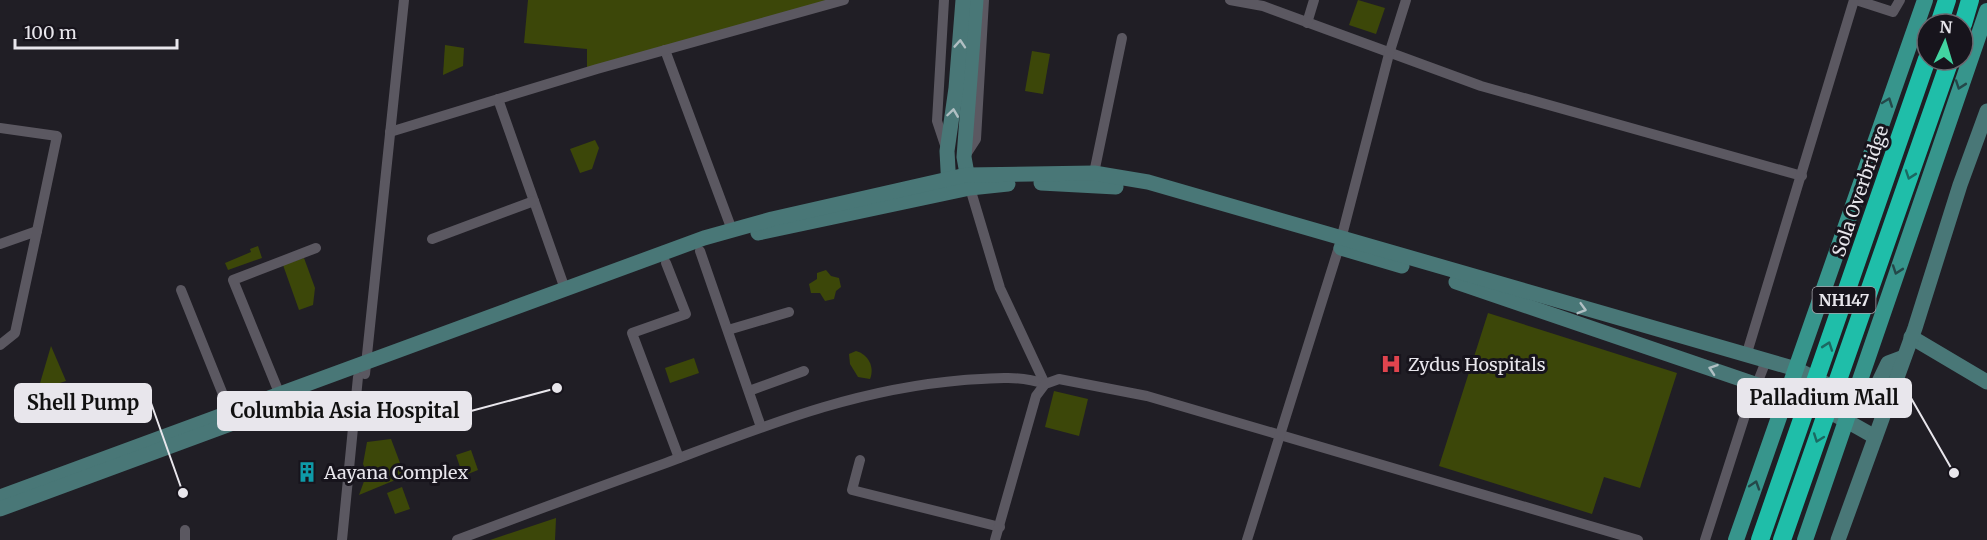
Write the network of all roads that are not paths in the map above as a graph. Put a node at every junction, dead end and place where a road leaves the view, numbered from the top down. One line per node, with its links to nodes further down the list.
1 (404, 0): 24 (street)
2 (844, 0): 16 (street)
3 (944, 0): 25 (street)
4 (963, 0): 20 (main road, one-way to 4)
5 (976, 0): 20 (main road)
6 (984, 0): 26 (street)
7 (1230, 0): 14 (street)
8 (1314, 0): 14 (street)
9 (1406, 0): 17 (street)
10 (1855, 0): 11 (street); 28 (street)
11 (1900, 0)
12 (1925, 0): 49 (main road, one-way to 12)
13 (1987, 10): 59 (main road, one-way to 59)
14 (1306, 23): 17 (street)
15 (1122, 38): 27 (street)
16 (665, 50): 21 (street); 32 (street)
17 (1389, 54): 28 (street); 35 (street)
18 (1922, 72): 77 (highway, Sola Overbridge / NH147, one-way to 18)
19 (1946, 72): 78 (highway, NH147, one-way to 78)
20 (963, 88): 25 (main road, one-way to 20); 26 (main road)
21 (498, 99): 24 (street); 31 (street)
22 (1987, 111): 44 (main road)
23 (0, 128): 33 (street)
24 (390, 132): 51 (street)
25 (947, 151): 30 (main road)
26 (964, 157): 29 (main road)
27 (1094, 173): 29 (main road); 35 (main road)
28 (1802, 176): 46 (street)
29 (968, 181): 30 (main road); 35 (main road); 54 (street)
30 (948, 186): 32 (main road); 38 (main road)
31 (534, 201): 34 (street); 40 (street)
32 (732, 230): 40 (main road)
33 (37, 231): 36 (street); 45 (street)
34 (432, 239)
35 (1340, 242): 46 (main road, one-way to 46); 55 (main road, one-way to 35); 63 (street)
36 (0, 244)
37 (316, 248): 58 (street)
38 (700, 251): 39 (main road); 43 (street)
39 (666, 263): 51 (main road); 65 (street)
40 (565, 289): 51 (main road)
41 (181, 290): 60 (street)
42 (789, 312): 43 (street)
43 (728, 330): 56 (street)
44 (1913, 333): 47 (main road); 50 (main road); 53 (main road)
45 (0, 345)
46 (1746, 356): 48 (main road)
47 (1904, 357): 59 (main road); 64 (main road)
48 (1766, 361): 49 (main road); 55 (street)
49 (1796, 369): 57 (main road); 59 (main road)
50 (1987, 370)
51 (363, 371): 58 (main road); 68 (main road); 70 (street)
52 (804, 371): 56 (street)
53 (1987, 382)
54 (1045, 384): 62 (street); 63 (street); 69 (street)
55 (1758, 385): 57 (main road); 75 (street)
56 (749, 391): 62 (street)
57 (1786, 391): 61 (main road); 76 (main road, one-way to 57)
58 (280, 394): 60 (main road)
59 (1854, 396): 61 (main road)
60 (230, 412): 67 (main road)
61 (1845, 420): 64 (main road); 79 (main road)
62 (761, 427): 65 (street)
63 (1278, 436): 73 (street); 74 (street)
64 (1875, 437): 80 (main road)
65 (679, 458): 71 (street)
66 (860, 460): 69 (street)
67 (0, 497)
68 (0, 509)
69 (1000, 527): 72 (street)
70 (342, 540)
71 (457, 540)
72 (995, 540)
73 (1247, 540)
74 (1638, 540)
75 (1705, 540)
76 (1736, 540)
77 (1760, 540)
78 (1782, 540)
79 (1805, 540)
80 (1838, 540)

